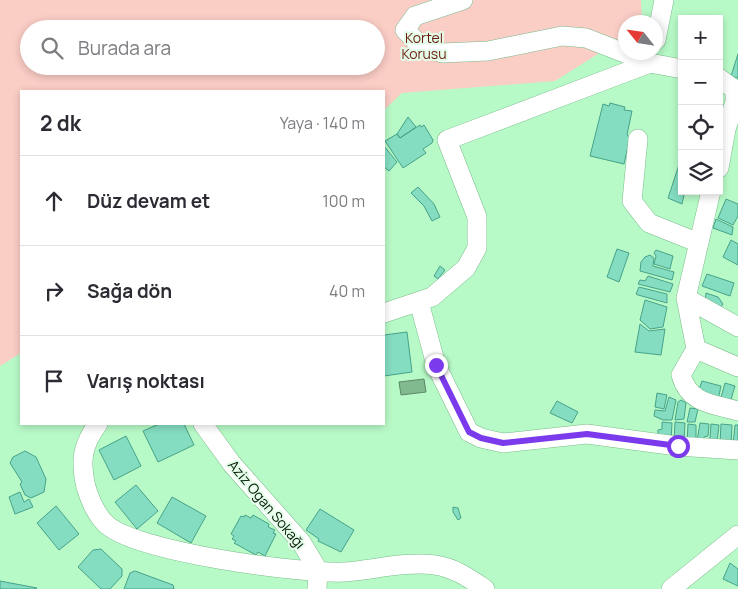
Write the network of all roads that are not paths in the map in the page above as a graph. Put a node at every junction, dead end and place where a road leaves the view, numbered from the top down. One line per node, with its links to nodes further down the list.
1 (463, 0): 4 (street)
2 (664, 0): 3 (street)
3 (661, 15)
4 (618, 48)
5 (647, 60): 16 (street)
6 (657, 60): 7 (street)
7 (678, 68)
8 (723, 81): 11 (street)
9 (738, 133): 12 (street)
10 (638, 139): 14 (street)
11 (722, 150)
12 (723, 157)
13 (710, 195): 14 (street)
14 (699, 243): 15 (street)
15 (686, 298): 18 (street); 19 (street)
16 (419, 302): 17 (street); 24 (street)
17 (385, 313)
18 (738, 326)
19 (696, 349): 20 (street); 21 (street)
20 (738, 367)
21 (738, 411)
22 (97, 425): 26 (street)
23 (204, 425): 26 (street, Aziz Ogan Sokağı)
24 (738, 450)
25 (738, 534): 29 (street)
26 (318, 570): 27 (street); 28 (street)
27 (317, 589)
28 (485, 589)
29 (671, 589)

